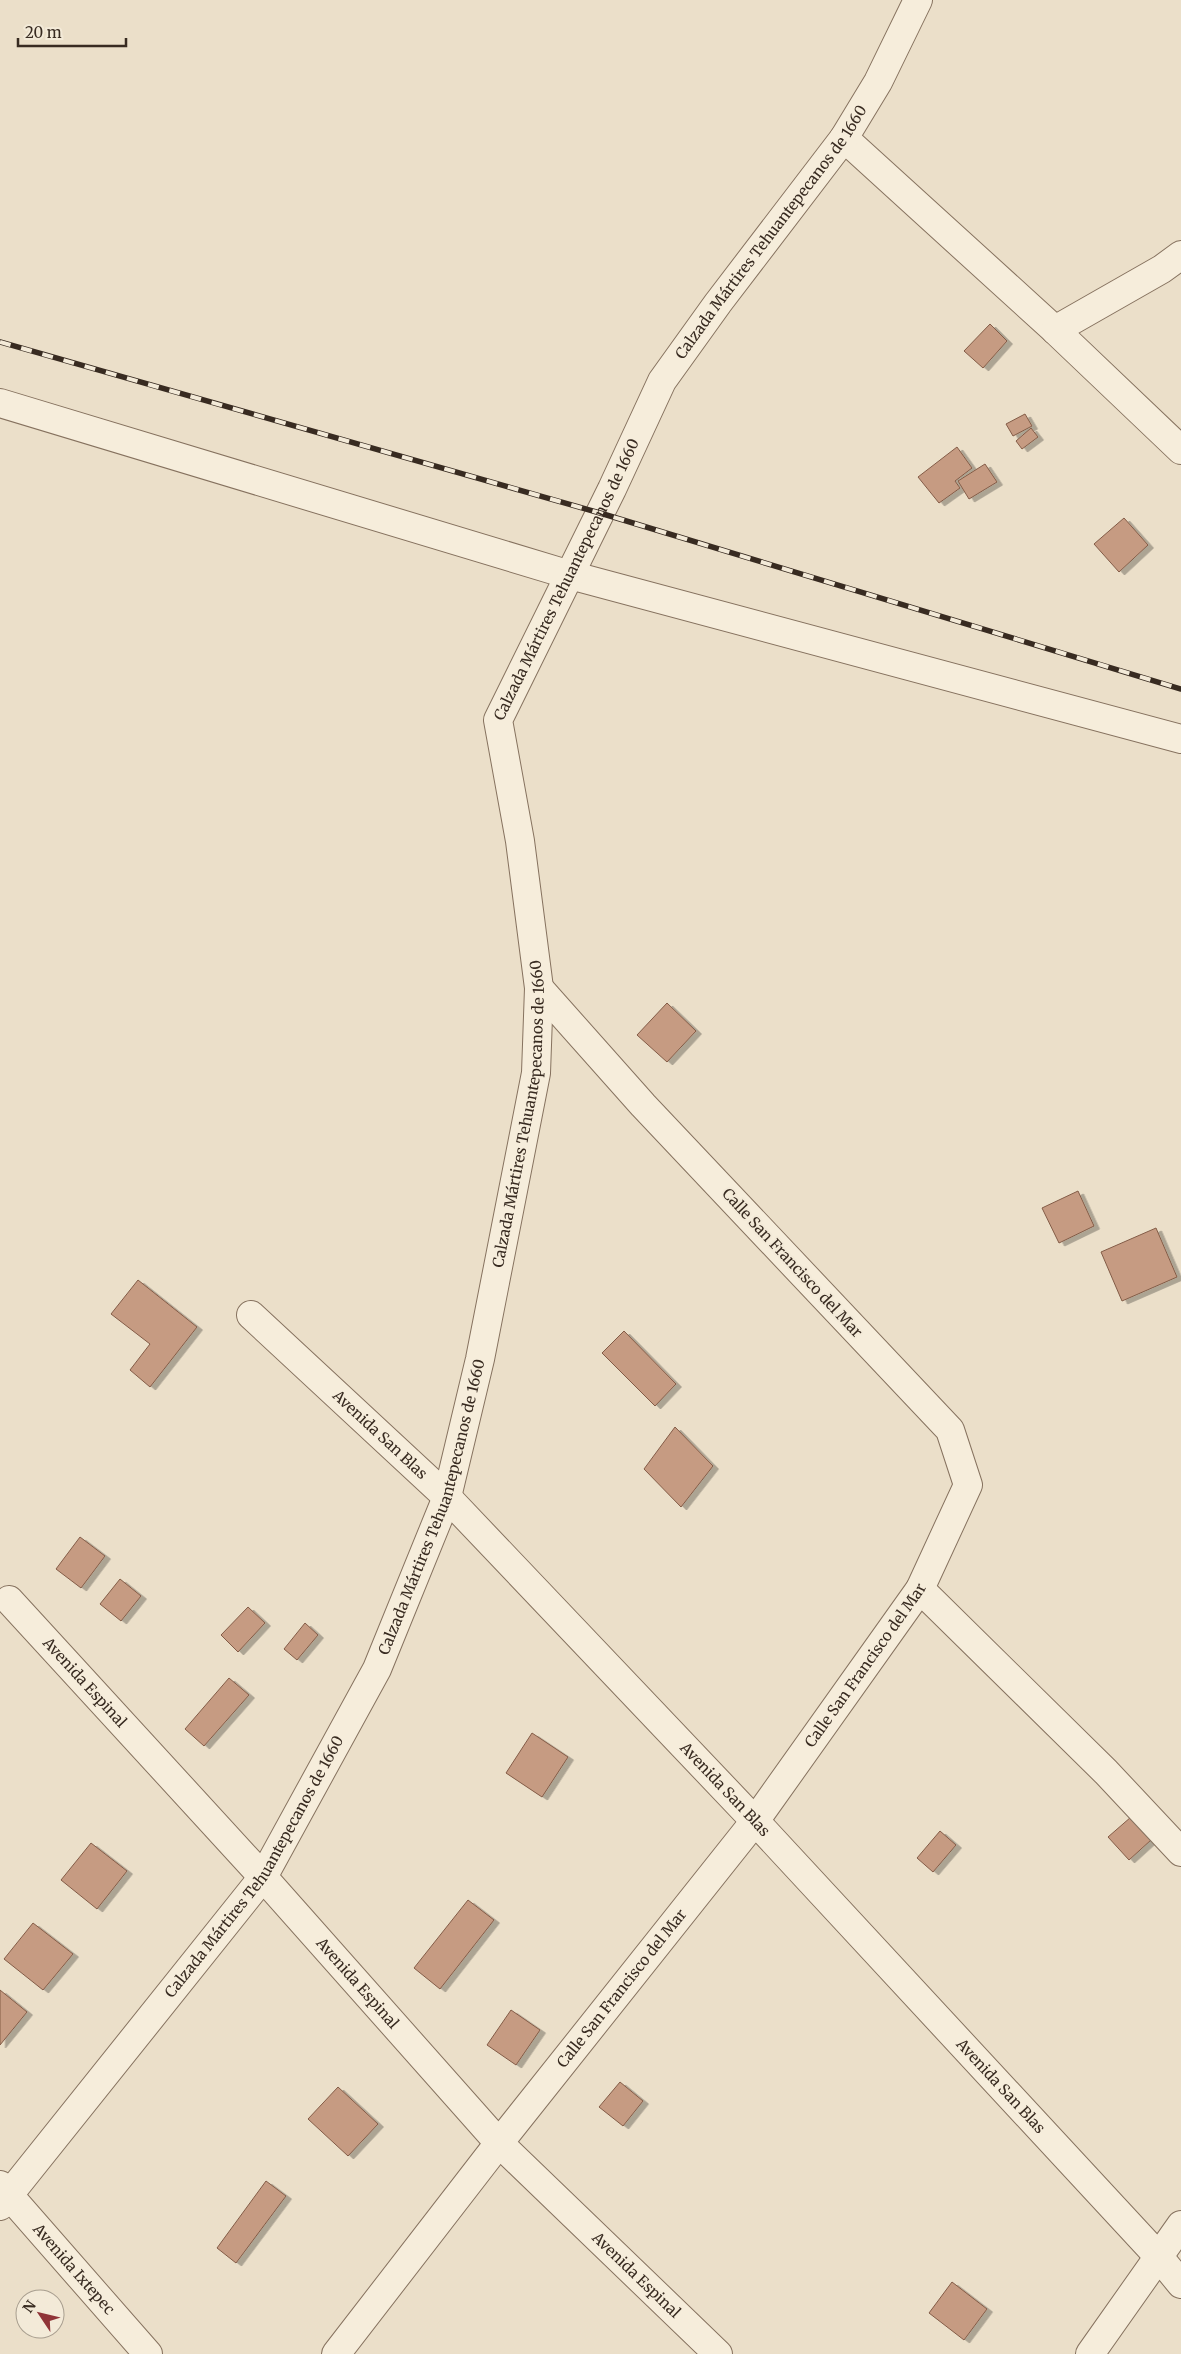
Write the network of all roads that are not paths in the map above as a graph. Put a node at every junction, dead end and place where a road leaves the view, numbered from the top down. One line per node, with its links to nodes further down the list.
1 (918, 0): 2 (street, Calzada Mártires Tehuantepecanos de 1660)
2 (844, 138): 4 (street); 7 (street, Calzada Mártires Tehuantepecanos de 1660)
3 (1181, 255): 4 (street)
4 (1055, 330): 6 (street)
5 (0, 403): 7 (street)
6 (1181, 450)
7 (570, 574): 8 (street); 9 (street, Calzada Mártires Tehuantepecanos de 1660)
8 (1181, 739)
9 (539, 988): 11 (street, Calzada Mártires Tehuantepecanos de 1660); 12 (street, Calle San Francisco del Mar)
10 (251, 1315): 11 (street, Avenida San Blas)
11 (447, 1497): 14 (street, Avenida San Blas); 16 (street, Calzada Mártires Tehuantepecanos de 1660)
12 (920, 1589): 14 (street, Calle San Francisco del Mar); 15 (street)
13 (9, 1600): 16 (street, Avenida Espinal)
14 (756, 1821): 17 (street, Calle San Francisco del Mar); 20 (street, Avenida San Blas)
15 (1181, 1852)
16 (263, 1877): 17 (street, Avenida Espinal); 18 (street, Calzada Mártires Tehuantepecanos de 1660)
17 (499, 2143): 23 (street, Calle San Francisco del Mar); 24 (street, Avenida Espinal)
18 (3, 2195): 22 (street, Avenida Ixtepec)
19 (1181, 2225): 20 (street)
20 (1159, 2257): 21 (street, Avenida San Blas); 25 (street)
21 (1181, 2284)
22 (148, 2354)
23 (336, 2354)
24 (718, 2354)
25 (1090, 2354)

